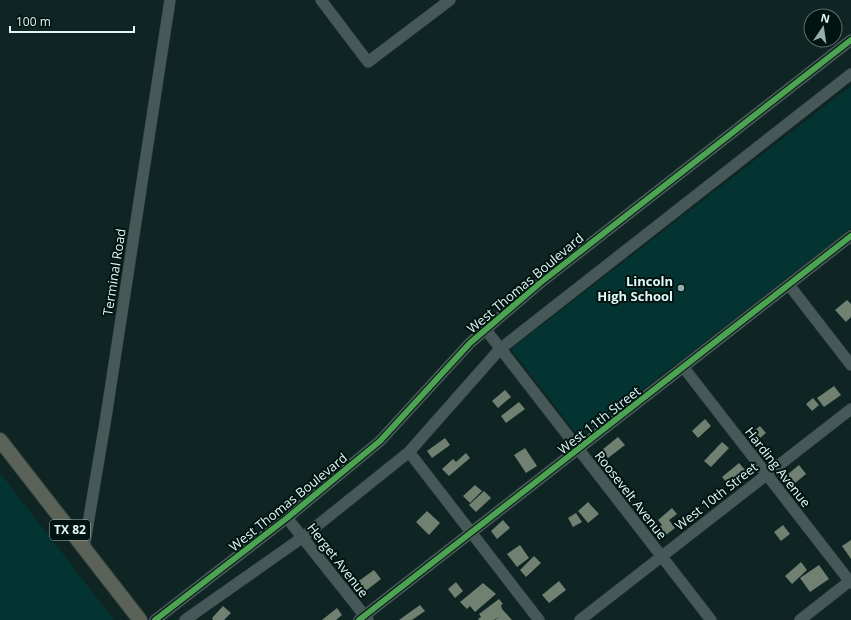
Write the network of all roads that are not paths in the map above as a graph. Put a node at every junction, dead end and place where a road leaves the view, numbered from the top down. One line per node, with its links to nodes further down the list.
1 (170, 0): 20 (street, Terminal Road)
2 (321, 0): 3 (street)
3 (450, 0)
4 (851, 40): 8 (street, West Thomas Boulevard)
5 (851, 74): 9 (street)
6 (851, 236): 7 (street, West 11th Street)
7 (789, 285): 10 (street); 11 (street, West 11th Street)
8 (486, 330): 9 (street, Roosevelt Avenue); 17 (street, West Thomas Boulevard)
9 (500, 349): 14 (street, Roosevelt Avenue); 15 (street)
10 (851, 365)
11 (684, 368): 14 (street, West 11th Street); 16 (street, Harding Avenue)
12 (851, 409): 16 (street, West 10th Street)
13 (0, 440): 20 (main road, TX 82)
14 (578, 449): 18 (street, West 11th Street); 21 (street, Roosevelt Avenue)
15 (409, 452): 18 (street); 19 (street)
16 (766, 474): 21 (street, West 10th Street); 22 (street, Harding Avenue)
17 (287, 518): 19 (street, Herget Avenue); 25 (street, West Thomas Boulevard)
18 (472, 532): 23 (street, West 11th Street); 27 (street)
19 (303, 537): 23 (street, Herget Avenue); 26 (street)
20 (84, 548): 24 (main road, TX 82)
21 (662, 556): 28 (street, West 10th Street); 29 (street, Roosevelt Avenue)
22 (851, 582): 30 (street)
23 (364, 619)
24 (140, 620)
25 (155, 620)
26 (185, 620)
27 (540, 620)
28 (580, 620)
29 (711, 620)
30 (800, 620)

